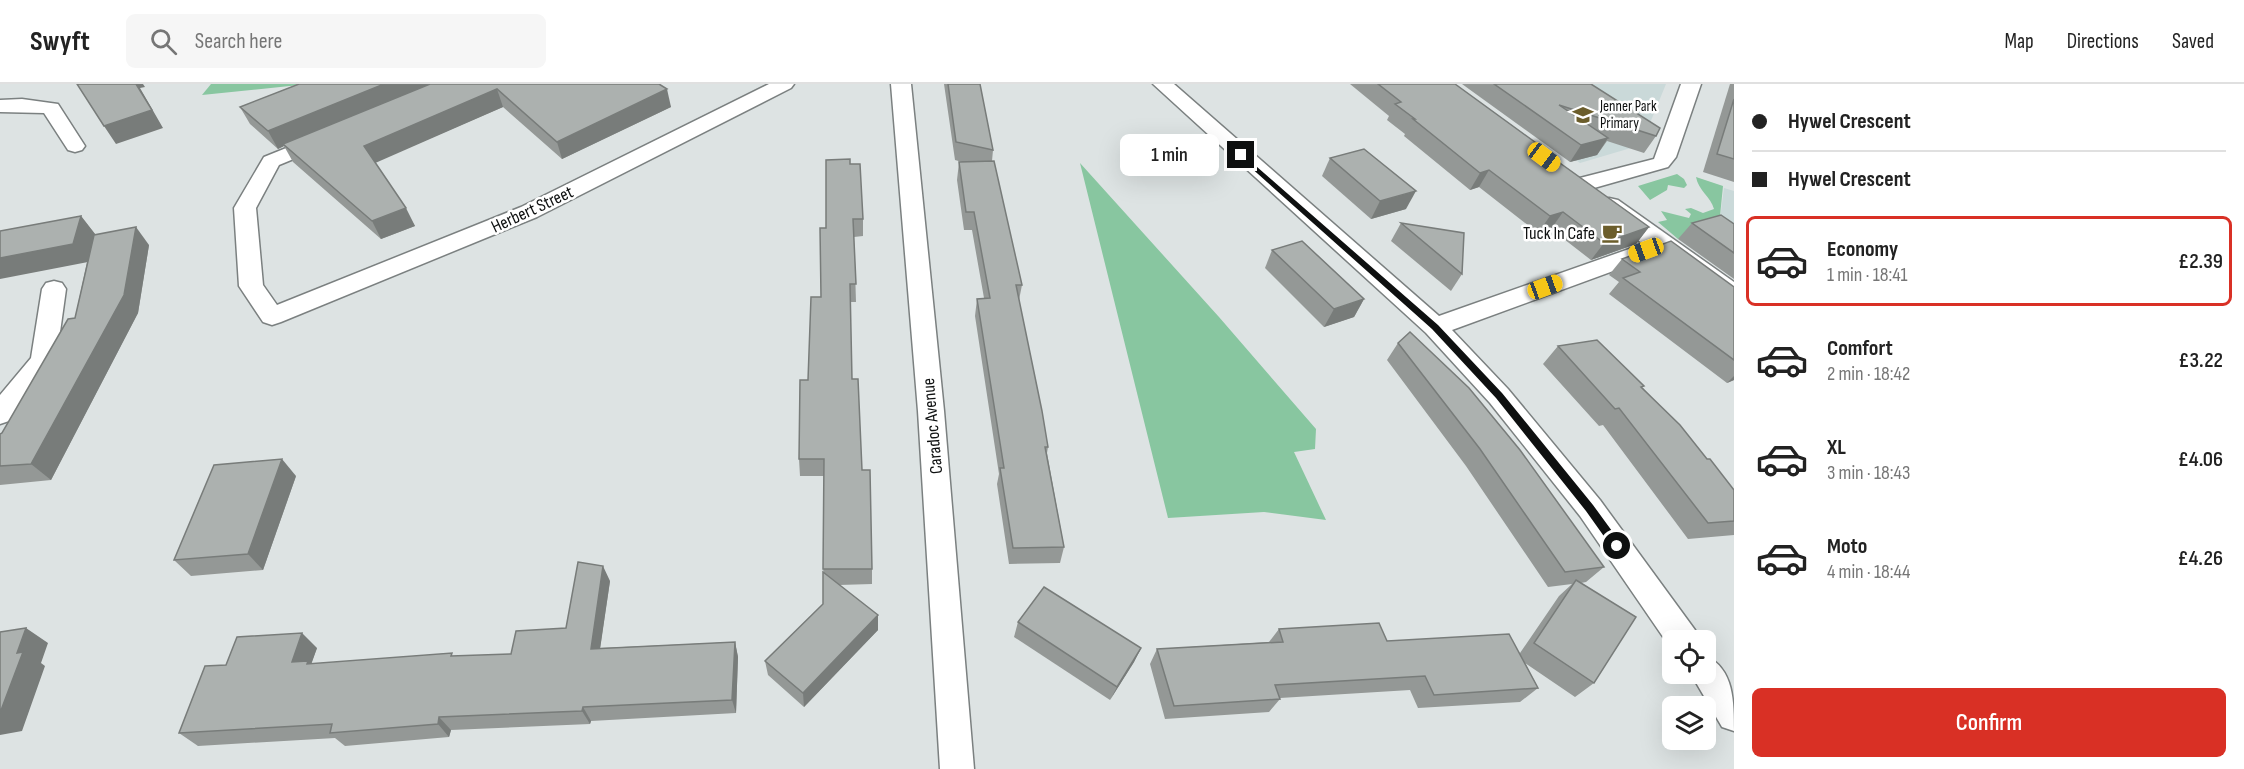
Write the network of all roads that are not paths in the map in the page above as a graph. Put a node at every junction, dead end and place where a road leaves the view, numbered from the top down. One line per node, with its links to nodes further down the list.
1 (784, 84): 6 (street, Herbert Street)
2 (901, 84): 17 (street, Caradoc Avenue)
3 (1163, 84): 12 (street)
4 (1692, 84): 8 (street)
5 (0, 106): 7 (street)
6 (337, 134)
7 (75, 146)
8 (1571, 178): 9 (street)
9 (1662, 245): 11 (street); 12 (street)
10 (54, 289): 13 (street)
11 (1734, 297)
12 (1435, 327): 14 (street)
13 (0, 414)
14 (1677, 630)
15 (1714, 684): 16 (street)
16 (1734, 715)
17 (957, 769)

